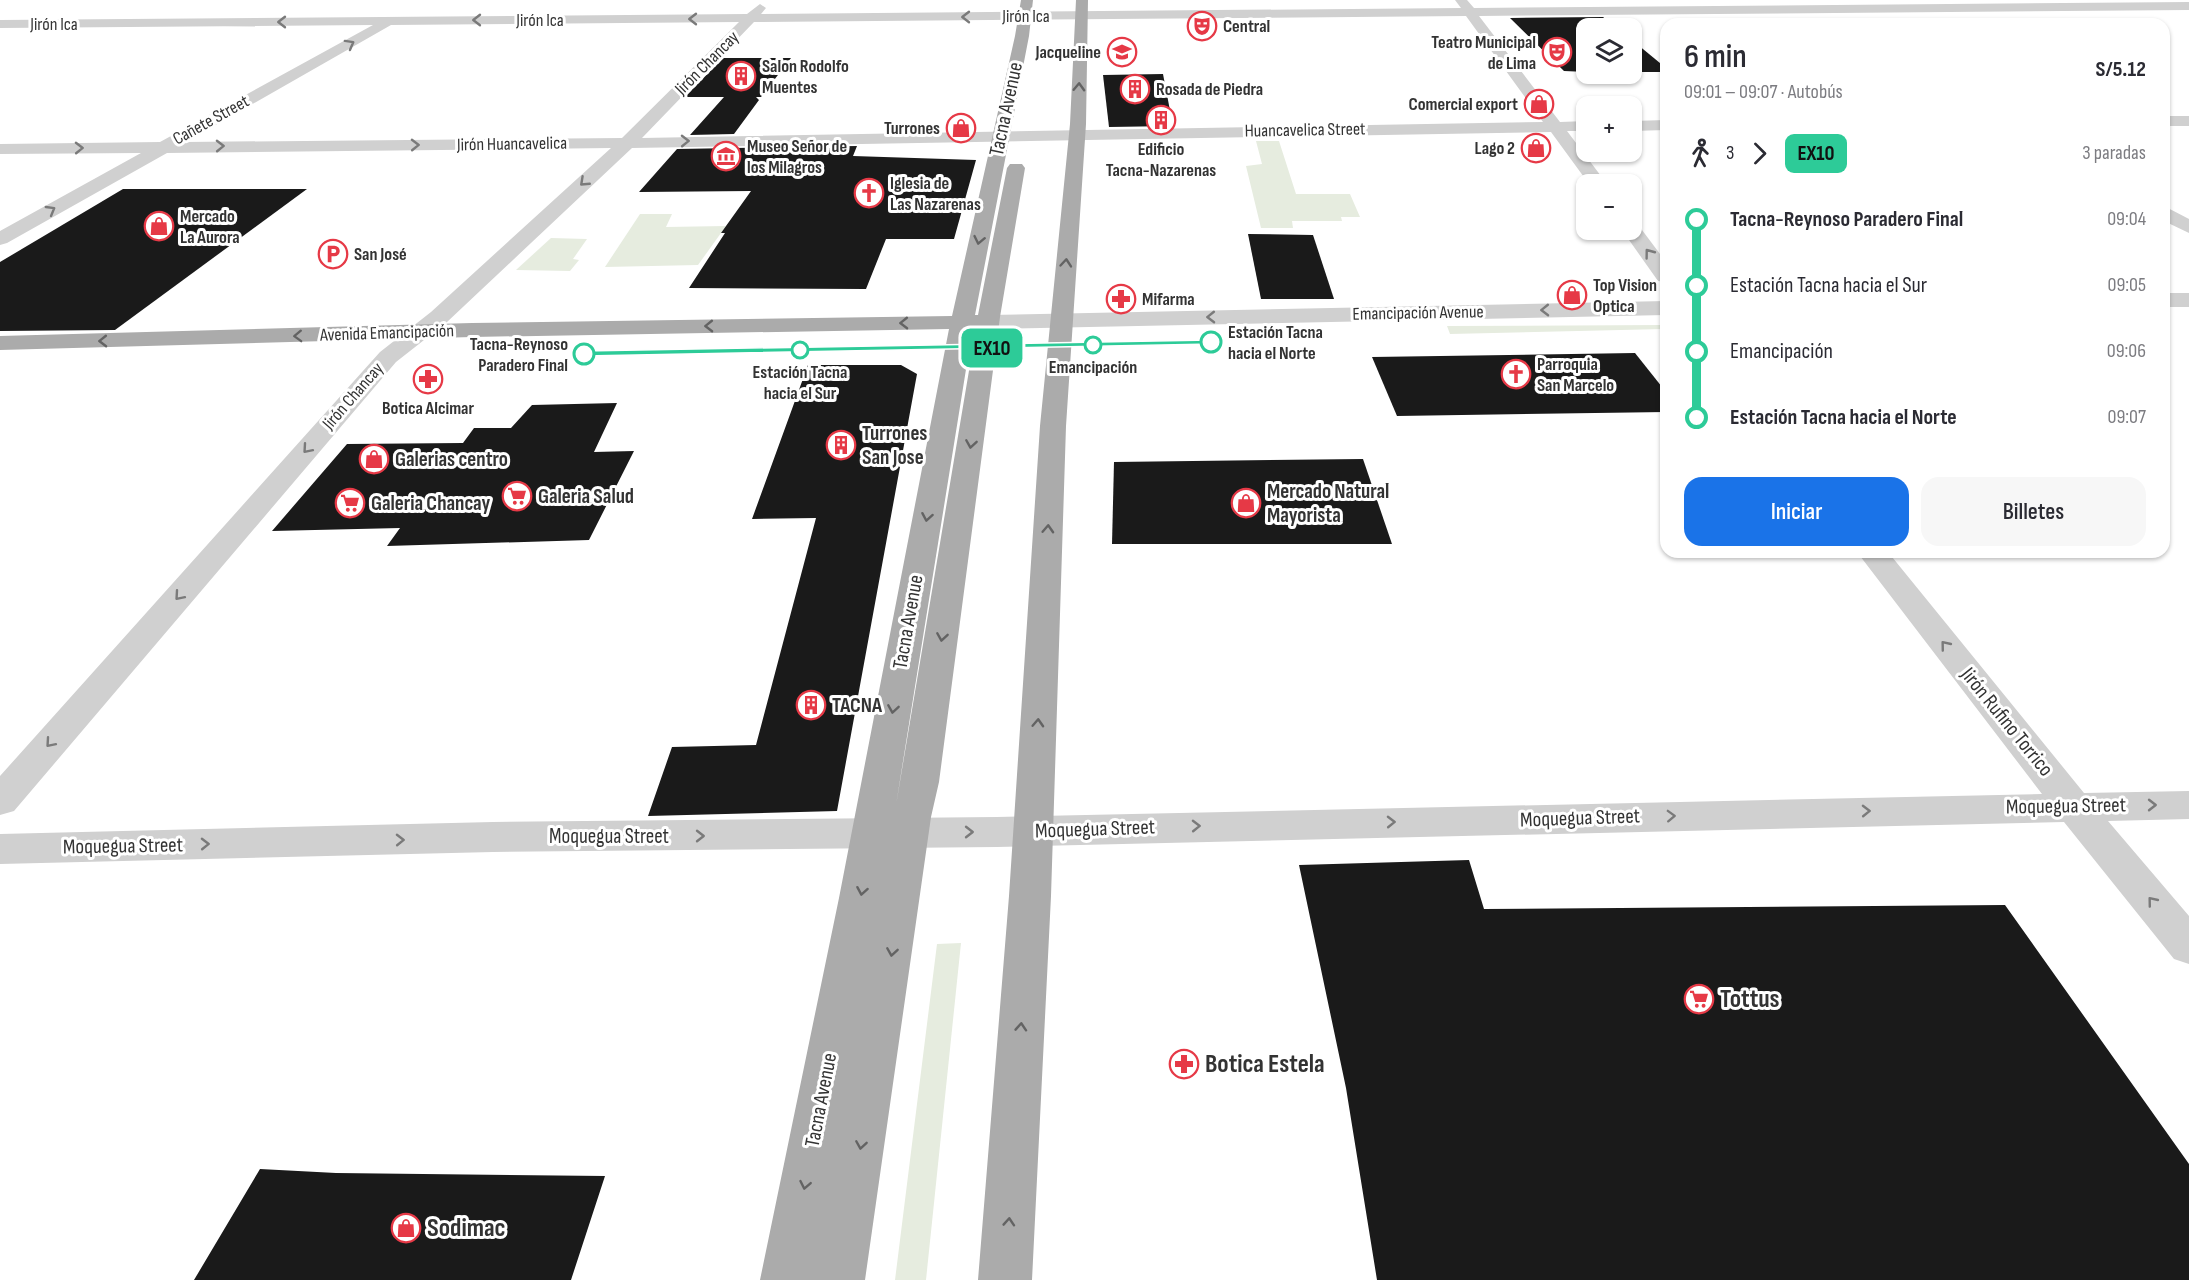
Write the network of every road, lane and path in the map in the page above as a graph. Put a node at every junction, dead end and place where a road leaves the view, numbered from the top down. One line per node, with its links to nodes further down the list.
1 (767, 0): 16 (street, Jirón Chancay)
2 (1027, 0): 13 (main road, Tacna Avenue)
3 (1046, 0): 14 (main road)
4 (1082, 0): 15 (main road)
5 (1461, 0): 12 (street)
6 (1801, 0): 11 (street)
7 (2161, 0): 10 (street)
8 (413, 5): 18 (street, Cañete Street)
9 (54, 8): 19 (street)
10 (2185, 8): 11 (street, Jirón Ica)
11 (1816, 9): 12 (street, Jirón Ica); 17 (street)
12 (1470, 12): 15 (street, Jirón Ica); 24 (street)
13 (1025, 16): 14 (street, Jirón Ica); 16 (street, Jirón Ica, one-way to 16); 29 (main road, Tacna Avenue)
14 (1043, 16): 15 (street, Jirón Ica); 20 (main road)
15 (1080, 16): 28 (main road, one-way to 15)
16 (752, 18): 18 (street, Jirón Ica, one-way to 18); 30 (street, Jirón Chancay)
17 (1832, 18)
18 (390, 21): 19 (street, Jirón Ica, one-way to 19); 31 (street, Cañete Street, one-way to 18)
19 (3, 25)
20 (1040, 36)
21 (2170, 121): 22 (street)
22 (2189, 121)
23 (1660, 125): 26 (street)
24 (1554, 126): 25 (street, Huancavelica Street); 28 (street, Huancavelica Street); 33 (street)
25 (1576, 126)
26 (1642, 126)
27 (1024, 129): 28 (street, Huancavelica Street); 29 (street, Jirón Huancavelica); 43 (main road, Tacna Avenue)
28 (1083, 134): 42 (main road, one-way to 28)
29 (1000, 135): 30 (street, Jirón Huancavelica, one-way to 29); 44 (main road, Tacna Avenue, one-way to 44)
30 (627, 143): 31 (street, Jirón Huancavelica, one-way to 30); 45 (street, Jirón Chancay, one-way to 45)
31 (162, 147): 32 (street, Jirón Huancavelica, one-way to 31); 36 (street, Cañete Street, one-way to 31)
32 (0, 149)
33 (1590, 174)
34 (2170, 216): 35 (street)
35 (2189, 227)
36 (0, 239)
37 (1639, 240): 38 (street, one-way to 37)
38 (1660, 268)
39 (2170, 300): 40 (street)
40 (2189, 300)
41 (1660, 308): 42 (street, Emancipación Avenue, one-way to 42)
42 (1060, 321): 43 (street, Emancipación Avenue); 51 (main road, one-way to 42)
43 (989, 322): 44 (main road, Avenida Emancipación); 52 (main road, Tacna Avenue, one-way to 52)
44 (962, 323): 45 (main road, Avenida Emancipación, one-way to 45); 52 (main road, Tacna Avenue, one-way to 52)
45 (420, 332): 46 (main road, Avenida Emancipación, one-way to 46); 48 (street, Jirón Chancay, one-way to 48)
46 (0, 343)
47 (1877, 558): 50 (street, Jirón Rufino Torrico, one-way to 47)
48 (0, 801)
49 (2189, 805): 50 (street, Moquegua Street, one-way to 49)
50 (2073, 806): 51 (street, Moquegua Street, one-way to 50); 54 (street, Jirón Rufino Torrico, one-way to 50)
51 (1033, 830): 52 (street, Moquegua Street, one-way to 51); 57 (main road, one-way to 51)
52 (891, 833): 53 (street, Moquegua Street, one-way to 52); 55 (main road, Tacna Avenue, one-way to 55); 56 (main road, Tacna Avenue, one-way to 56)
53 (0, 849)
54 (2189, 946)
55 (787, 1280)
56 (838, 1280)
57 (1005, 1280)

